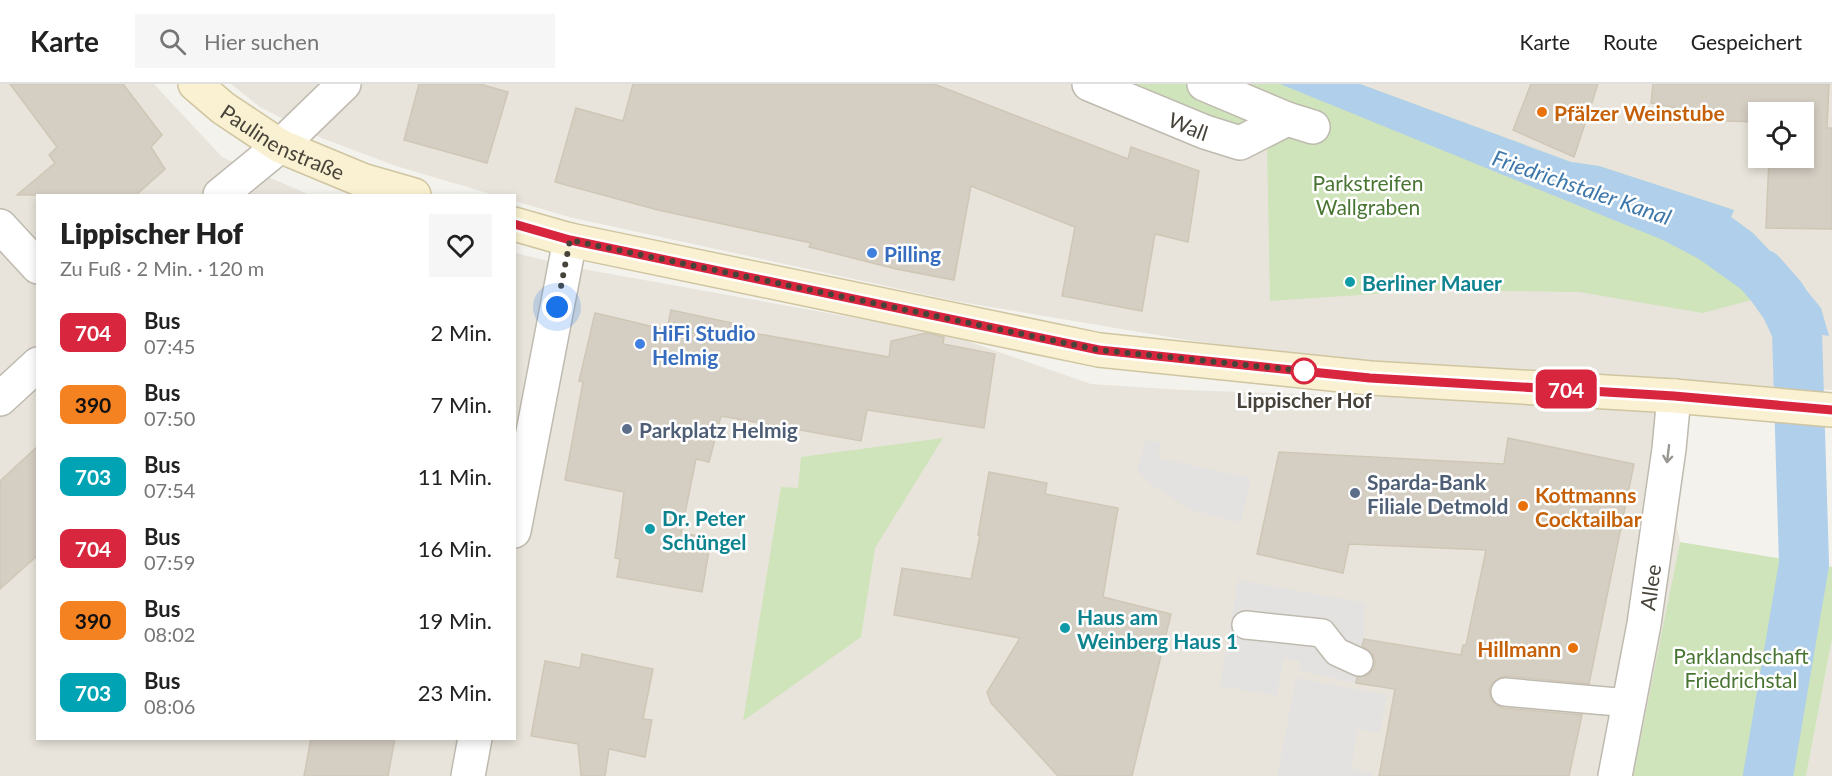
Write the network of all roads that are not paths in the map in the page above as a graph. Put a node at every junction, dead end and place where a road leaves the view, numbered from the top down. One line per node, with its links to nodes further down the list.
1 (195, 84): 5 (main road, Paulinenstraße)
2 (345, 84): 5 (street)
3 (1089, 84): 4 (street, Wall)
4 (1204, 84)
5 (280, 146): 6 (street); 7 (main road, Paulinenstraße)
6 (221, 194)
7 (411, 194)
8 (516, 225): 10 (main road)
9 (0, 226): 11 (street)
10 (570, 240): 13 (main road); 16 (street)
11 (36, 265)
12 (36, 366): 14 (street)
13 (1674, 396): 15 (main road); 20 (street, Allee, one-way to 20)
14 (0, 399)
15 (1832, 410)
16 (516, 521)
17 (1246, 625): 18 (lane)
18 (1359, 662)
19 (1505, 692): 20 (lane)
20 (1629, 703): 23 (street, Allee)
21 (475, 740): 22 (street)
22 (468, 776)
23 (1615, 776)

